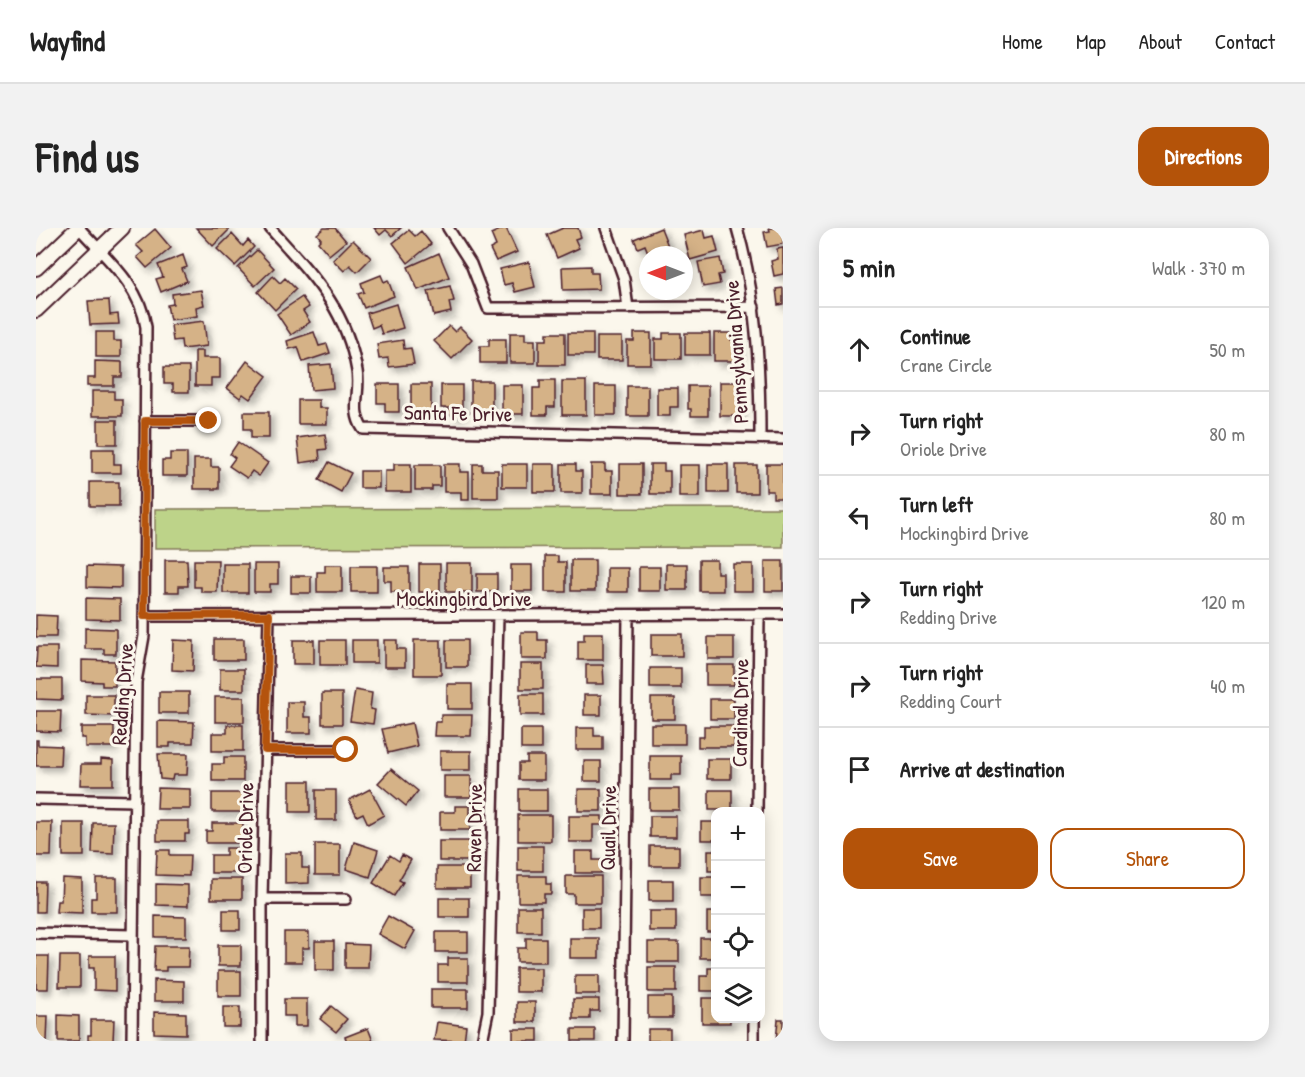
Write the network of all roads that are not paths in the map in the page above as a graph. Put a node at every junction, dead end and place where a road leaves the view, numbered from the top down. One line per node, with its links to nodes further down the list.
1 (79, 228): 7 (street, Redding Drive); 8 (main road)
2 (122, 228): 7 (main road)
3 (270, 228): 14 (street, Santa Fe Drive)
4 (448, 228): 10 (street)
5 (606, 228): 10 (street)
6 (737, 228): 9 (street, Pennsylvania Drive)
7 (99, 250): 11 (main road); 12 (street, Redding Drive)
8 (36, 268)
9 (754, 307): 10 (street); 14 (street, Pennsylvania Drive)
10 (628, 308)
11 (36, 310)
12 (145, 421): 13 (street); 20 (street, Redding Drive)
13 (209, 421)
14 (760, 438): 15 (street, Santa Fe Drive)
15 (783, 439)
16 (759, 614): 17 (street, Mockingbird Drive); 19 (street, Mockingbird Drive); 26 (street, Cardinal Drive)
17 (783, 614)
18 (269, 615): 20 (street, Mockingbird Drive); 21 (street, Mockingbird Drive); 22 (street, Oriole Drive)
19 (628, 615): 21 (street, Mockingbird Drive); 35 (street, Quail Drive)
20 (144, 616): 25 (street, Redding Drive)
21 (498, 616): 34 (street, Raven Drive)
22 (265, 750): 23 (street); 27 (street, Oriole Drive)
23 (346, 750)
24 (36, 799): 25 (street)
25 (135, 801): 30 (street, Redding Drive)
26 (757, 807)
27 (262, 899): 28 (street); 33 (street, Oriole Drive)
28 (346, 899)
29 (36, 933): 30 (street)
30 (133, 935): 32 (street, Redding Drive)
31 (754, 1023): 36 (street)
32 (132, 1041)
33 (262, 1041)
34 (482, 1041)
35 (623, 1041)
36 (754, 1041)

